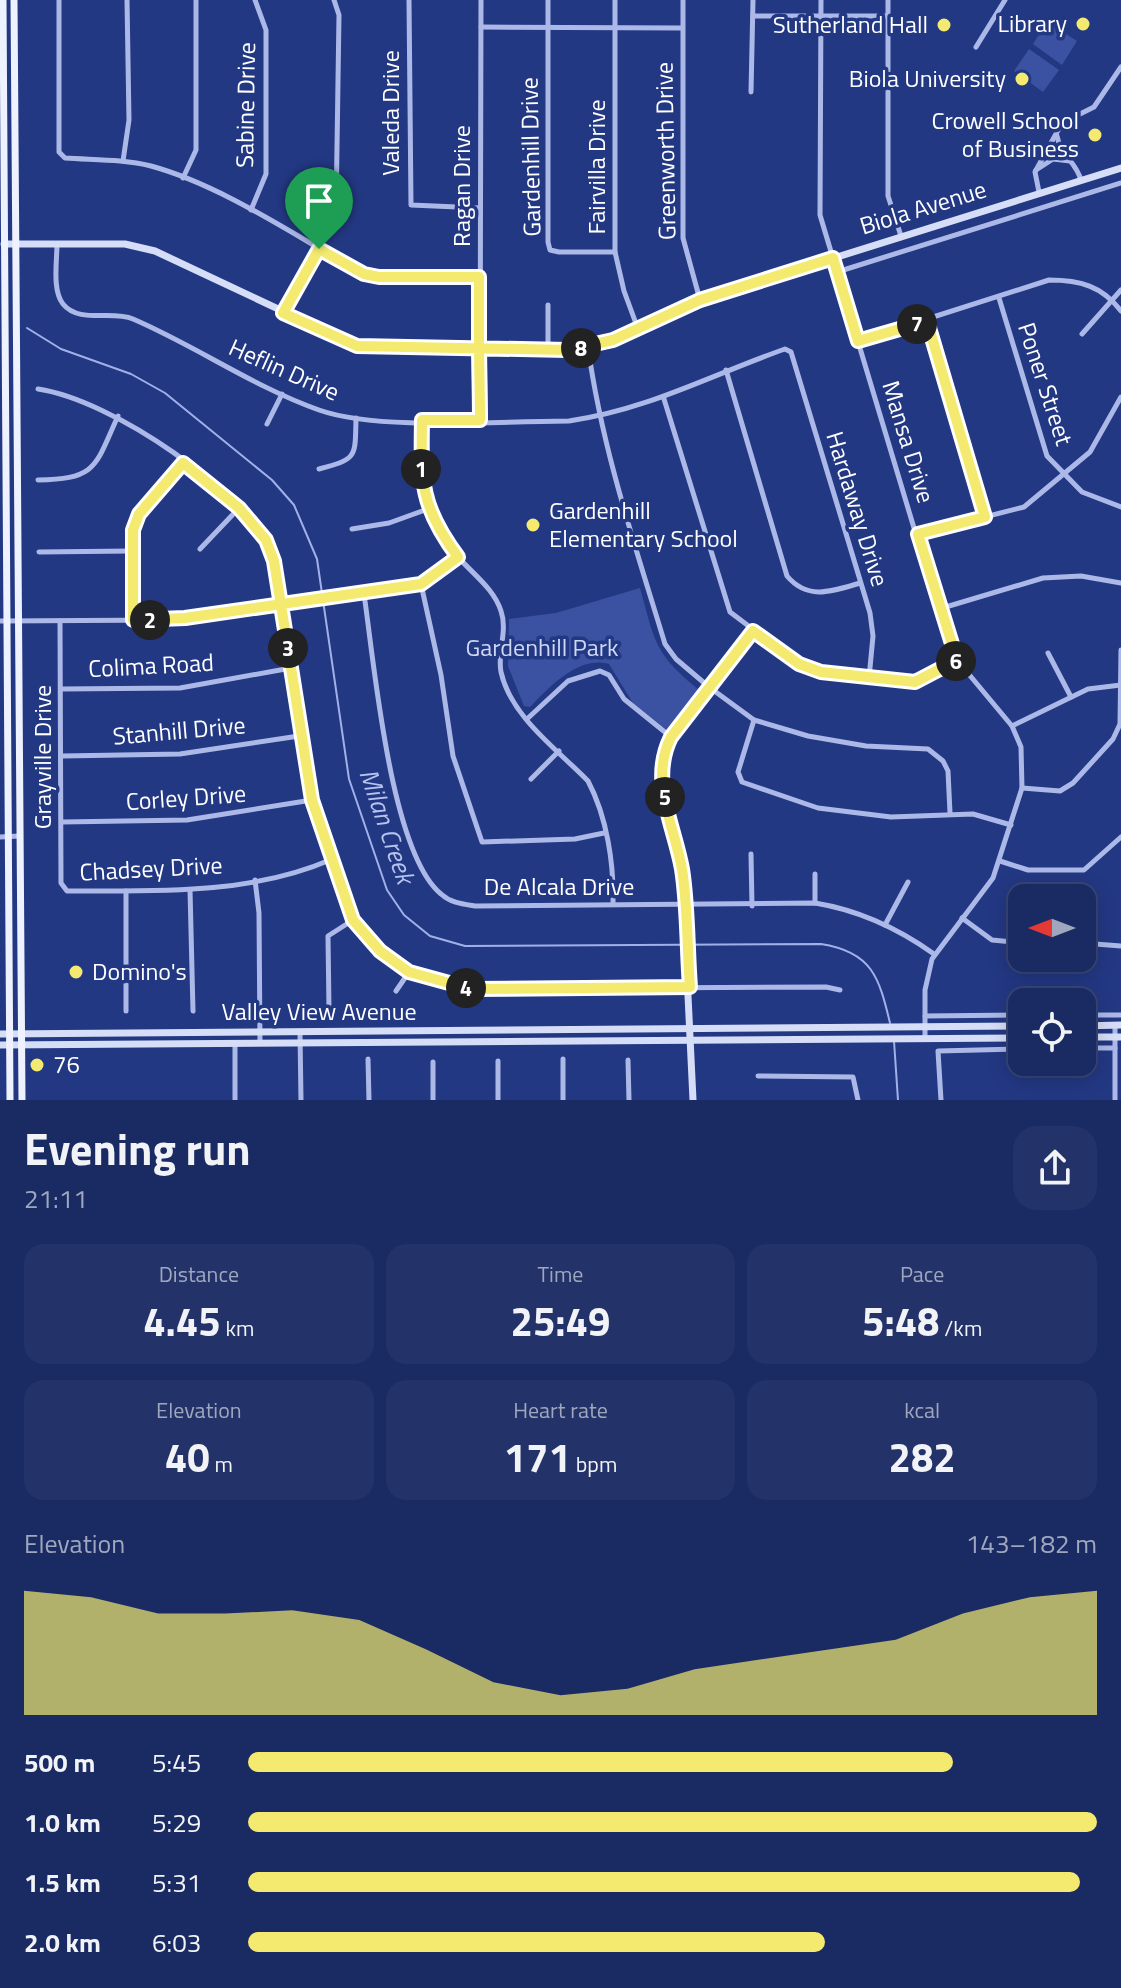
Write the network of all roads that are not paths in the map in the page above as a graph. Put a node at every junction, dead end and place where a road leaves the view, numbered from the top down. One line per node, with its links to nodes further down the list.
1 (3, 0): 39 (main road)
2 (14, 0): 40 (main road)
3 (59, 0): 28 (street)
4 (127, 0): 28 (street)
5 (196, 0): 32 (street)
6 (255, 0): 37 (street, Sabine Drive)
7 (334, 0): 42 (street)
8 (409, 0): 36 (street, Valeda Drive)
9 (481, 0): 20 (street, Ragan Drive)
10 (548, 0): 21 (street, Gardenhill Drive)
11 (615, 0): 22 (street, Fairvilla Drive)
12 (683, 0): 23 (street, Greenworth Drive)
13 (753, 0): 17 (street)
14 (821, 0): 18 (street, Mansa Drive)
15 (888, 0): 19 (street)
16 (1005, 0): 24 (street)
17 (753, 16): 18 (street); 26 (street)
18 (821, 16): 19 (street); 44 (street, Mansa Drive)
19 (888, 16): 38 (street)
20 (481, 27): 21 (street); 36 (street, Ragan Drive)
21 (548, 27): 22 (street); 43 (street, Gardenhill Drive)
22 (615, 27): 23 (street); 43 (street, Fairvilla Drive)
23 (682, 28): 49 (street, Greenworth Drive)
24 (976, 47)
25 (1121, 67): 27 (street)
26 (751, 92)
27 (1057, 135): 29 (street); 31 (street)
28 (123, 161): 32 (street)
29 (1071, 161): 31 (street); 33 (street)
30 (1121, 168): 33 (main road, Biola Avenue)
31 (1036, 170): 35 (street)
32 (183, 178): 37 (street)
33 (1081, 180): 35 (main road, Biola Avenue)
34 (1121, 183): 45 (street, Biola Avenue)
35 (1039, 192): 38 (main road, Biola Avenue)
36 (480, 208): 46 (street, Ragan Drive)
37 (251, 210): 42 (street)
38 (901, 236): 44 (main road, Biola Avenue)
39 (4, 244): 40 (main road, Biola Avenue); 56 (main road)
40 (15, 244): 41 (main road, Biola Avenue); 57 (main road)
41 (57, 244): 53 (main road, Biola Avenue); 66 (street, Heflin Drive)
42 (319, 249): 46 (street); 53 (street)
43 (615, 252): 55 (street, Fairvilla Drive)
44 (833, 258): 45 (street, Mansa Drive); 49 (main road, Biola Avenue)
45 (837, 272): 59 (street, Mansa Drive)
46 (479, 277): 61 (street, Ragan Drive)
47 (1121, 290): 50 (street)
48 (999, 298): 50 (street); 54 (street); 77 (street, Poner Street)
49 (700, 300): 55 (main road, Biola Avenue)
50 (1113, 300): 52 (street); 58 (street)
51 (548, 305): 62 (street)
52 (1121, 311)
53 (283, 313): 61 (main road, Biola Avenue)
54 (927, 321): 59 (street); 82 (street)
55 (639, 330): 60 (main road, Biola Avenue)
56 (2, 334): 57 (street); 96 (main road)
57 (16, 334): 97 (main road)
58 (1082, 334)
59 (858, 341): 84 (street, Mansa Drive)
60 (588, 347): 62 (main road, Biola Avenue); 70 (street)
61 (479, 351): 62 (main road, Biola Avenue); 73 (street, Ragan Drive)
62 (548, 352)
63 (791, 352): 64 (street, Heflin Drive); 89 (street, Hardaway Drive)
64 (726, 370): 68 (street, Heflin Drive); 89 (street)
65 (38, 389): 69 (street)
66 (282, 394): 71 (street, Heflin Drive); 74 (street)
67 (1121, 397): 77 (street)
68 (664, 399): 70 (street, Heflin Drive); 99 (street)
69 (118, 416): 75 (street); 78 (street)
70 (598, 417): 73 (street, Heflin Drive); 106 (street)
71 (356, 418): 72 (street, Heflin Drive); 76 (street)
72 (422, 420): 73 (street, Heflin Drive); 81 (street)
73 (480, 420)
74 (267, 424)
75 (183, 463): 80 (street); 86 (street)
76 (319, 469)
77 (1064, 477): 79 (street); 82 (street)
78 (38, 480)
79 (1121, 507)
80 (239, 508): 85 (street); 93 (street)
81 (428, 509): 83 (street); 88 (street)
82 (985, 517): 84 (street)
83 (352, 529)
84 (918, 534): 94 (street, Mansa Drive)
85 (200, 549)
86 (131, 551): 87 (street); 95 (street)
87 (39, 552)
88 (458, 557): 91 (street); 109 (street)
89 (860, 583): 104 (street, Hardaway Drive)
90 (1121, 583): 94 (street)
91 (421, 584): 92 (street); 122 (street)
92 (364, 594): 93 (street); 135 (street, De Alcala Drive)
93 (281, 604): 95 (street); 103 (street)
94 (939, 609): 102 (street, Mansa Drive)
95 (133, 620): 98 (street)
96 (3, 621): 97 (street); 123 (main road)
97 (18, 621): 98 (street); 124 (main road)
98 (60, 621): 107 (street, Grayville Drive)
99 (753, 631): 104 (street); 106 (street)
100 (1121, 650): 105 (street)
101 (1048, 653): 108 (street)
102 (957, 660): 104 (street); 111 (street, Mansa Drive)
103 (291, 668): 107 (street, Colima Road); 112 (street)
104 (869, 678)
105 (1121, 685): 108 (street); 117 (street)
106 (709, 687): 110 (street); 113 (main road)
107 (61, 689): 115 (street, Grayville Drive)
108 (1071, 697): 111 (street)
109 (527, 719): 113 (street); 114 (street)
110 (754, 720): 119 (street); 119 (street)
111 (1012, 726): 117 (street, Mansa Drive)
112 (299, 736): 115 (street, Stanhill Drive); 118 (street)
113 (671, 737): 137 (main road)
114 (559, 751): 116 (street); 122 (street)
115 (62, 756): 120 (street, Grayville Drive)
116 (531, 779)
117 (1022, 788): 121 (street, Mansa Drive)
118 (312, 800): 120 (street, Corley Drive); 127 (street)
119 (950, 813): 121 (street)
120 (62, 822): 133 (street, Grayville Drive)
121 (1011, 825): 128 (street, Mansa Drive)
122 (604, 833): 135 (street)
123 (4, 836): 124 (street); 165 (main road)
124 (20, 836): 166 (main road)
125 (1121, 837): 128 (street)
126 (751, 854): 138 (street)
127 (330, 860): 130 (street, Chadsey Drive); 140 (street)
128 (1000, 861): 139 (street, Mansa Drive)
129 (815, 874): 136 (street)
130 (255, 880): 132 (street, Chadsey Drive); 162 (street)
131 (908, 882): 141 (street)
132 (190, 890): 134 (street, Chadsey Drive); 152 (street)
133 (67, 891): 134 (street, Chadsey Drive)
134 (126, 891): 151 (street)
135 (613, 903): 137 (street, De Alcala Drive)
136 (815, 903): 138 (street, De Alcala Drive); 141 (street, De Alcala Drive)
137 (685, 906): 138 (street, De Alcala Drive); 147 (main road)
138 (752, 906)
139 (962, 918): 142 (street); 145 (street, Mansa Drive)
140 (353, 920): 146 (street); 150 (street)
141 (885, 925): 145 (street, De Alcala Drive)
142 (1008, 942)
143 (1096, 944): 144 (street)
144 (1121, 946)
145 (934, 954): 156 (street, Mansa Drive)
146 (409, 972): 147 (street); 149 (street)
147 (690, 987): 148 (street); 161 (main road)
148 (840, 990)
149 (396, 991)
150 (329, 1010)
151 (126, 1011)
152 (193, 1011)
153 (1008, 1015): 156 (street)
154 (1096, 1015): 155 (street)
155 (1121, 1015)
156 (925, 1016): 160 (street, Mansa Drive)
157 (1118, 1025): 159 (main road); 168 (street)
158 (1008, 1026): 160 (main road, Valley View Avenue)
159 (1096, 1026)
160 (925, 1027): 161 (main road, Valley View Avenue); 169 (street, Mansa Drive)
161 (692, 1030): 163 (main road, Valley View Avenue); 171 (main road)
162 (260, 1033): 163 (main road, Valley View Avenue); 166 (main road, Valley View Avenue); 174 (street)
163 (300, 1033): 172 (street)
164 (0, 1034): 165 (main road, Valley View Avenue)
165 (9, 1034): 166 (main road, Valley View Avenue); 176 (main road)
166 (21, 1034): 177 (main road)
167 (1096, 1037): 168 (main road)
168 (1118, 1037): 179 (street)
169 (925, 1038): 170 (main road, Valley View Avenue); 171 (main road, Valley View Avenue)
170 (1008, 1038)
171 (692, 1040): 172 (main road, Valley View Avenue); 196 (main road)
172 (300, 1043): 174 (main road, Valley View Avenue); 190 (street)
173 (235, 1044): 174 (main road, Valley View Avenue); 177 (main road, Valley View Avenue); 189 (street)
174 (260, 1044)
175 (0, 1045): 176 (main road, Valley View Avenue)
176 (9, 1046): 177 (main road, Valley View Avenue); 187 (main road)
177 (21, 1046): 188 (main road)
178 (1096, 1048): 179 (street)
179 (1115, 1048): 199 (street)
180 (1008, 1049): 198 (street)
181 (368, 1059): 191 (street)
182 (563, 1059): 194 (street)
183 (628, 1060): 195 (street)
184 (498, 1061): 193 (street)
185 (433, 1062): 192 (street)
186 (758, 1076): 197 (street)
187 (10, 1100)
188 (22, 1100)
189 (235, 1100)
190 (301, 1100)
191 (369, 1100)
192 (433, 1100)
193 (498, 1100)
194 (563, 1100)
195 (629, 1100)
196 (693, 1100)
197 (858, 1100)
198 (941, 1100)
199 (1115, 1100)

